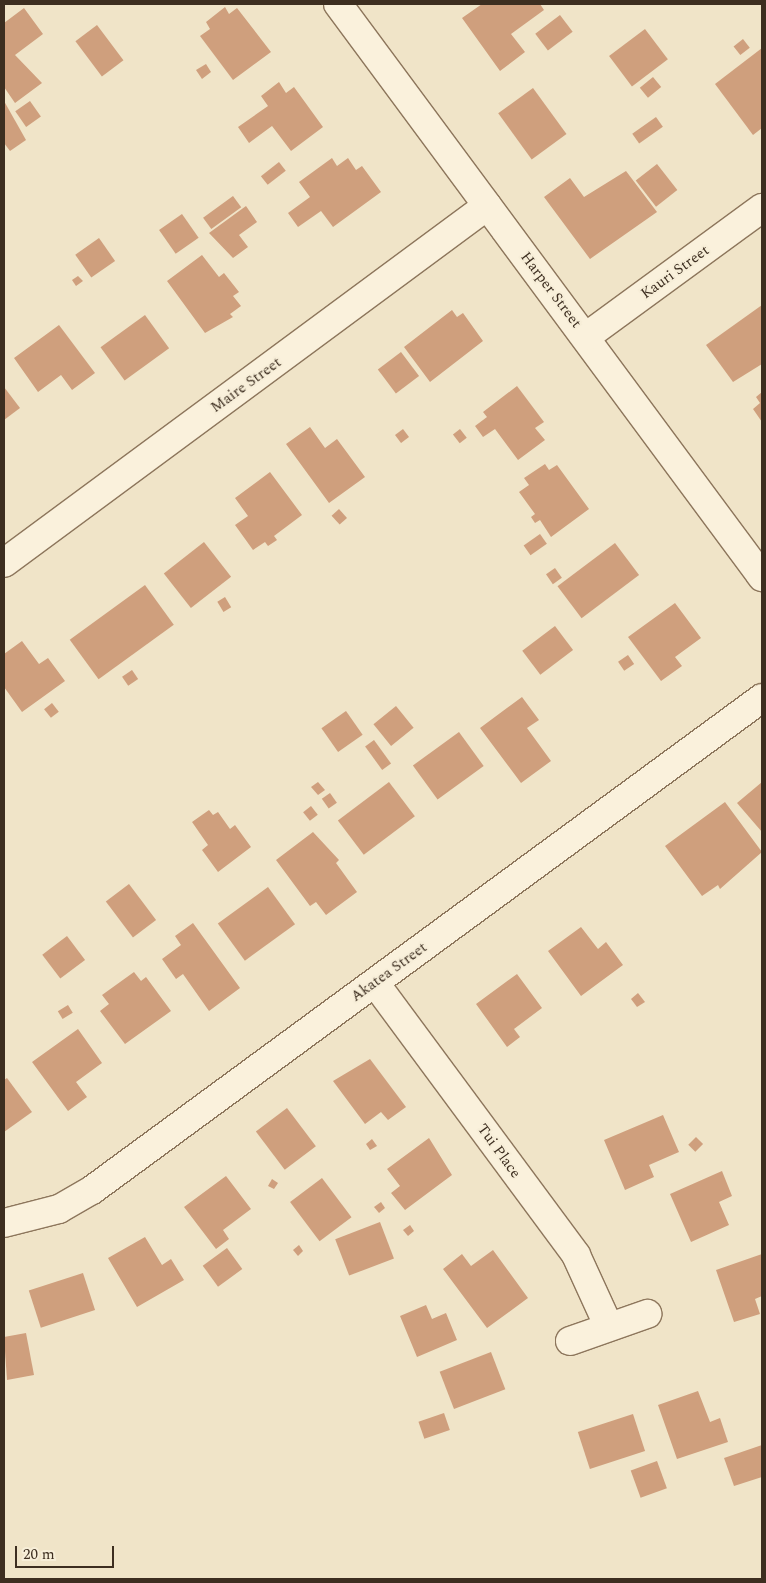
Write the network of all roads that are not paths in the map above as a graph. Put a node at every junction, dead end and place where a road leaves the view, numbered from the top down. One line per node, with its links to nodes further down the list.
1 (338, 4): 2 (street, Harper Street)
2 (487, 206): 4 (street, Harper Street); 5 (street, Maire Street)
3 (762, 208): 4 (street, Kauri Street)
4 (587, 336): 6 (street, Harper Street)
5 (4, 563)
6 (762, 577)
7 (762, 698): 8 (street, Akatea Street)
8 (375, 982): 9 (street, Akatea Street); 11 (street, Tui Place)
9 (4, 1223)
10 (647, 1314): 11 (street)
11 (609, 1327): 12 (street)
12 (570, 1341)

